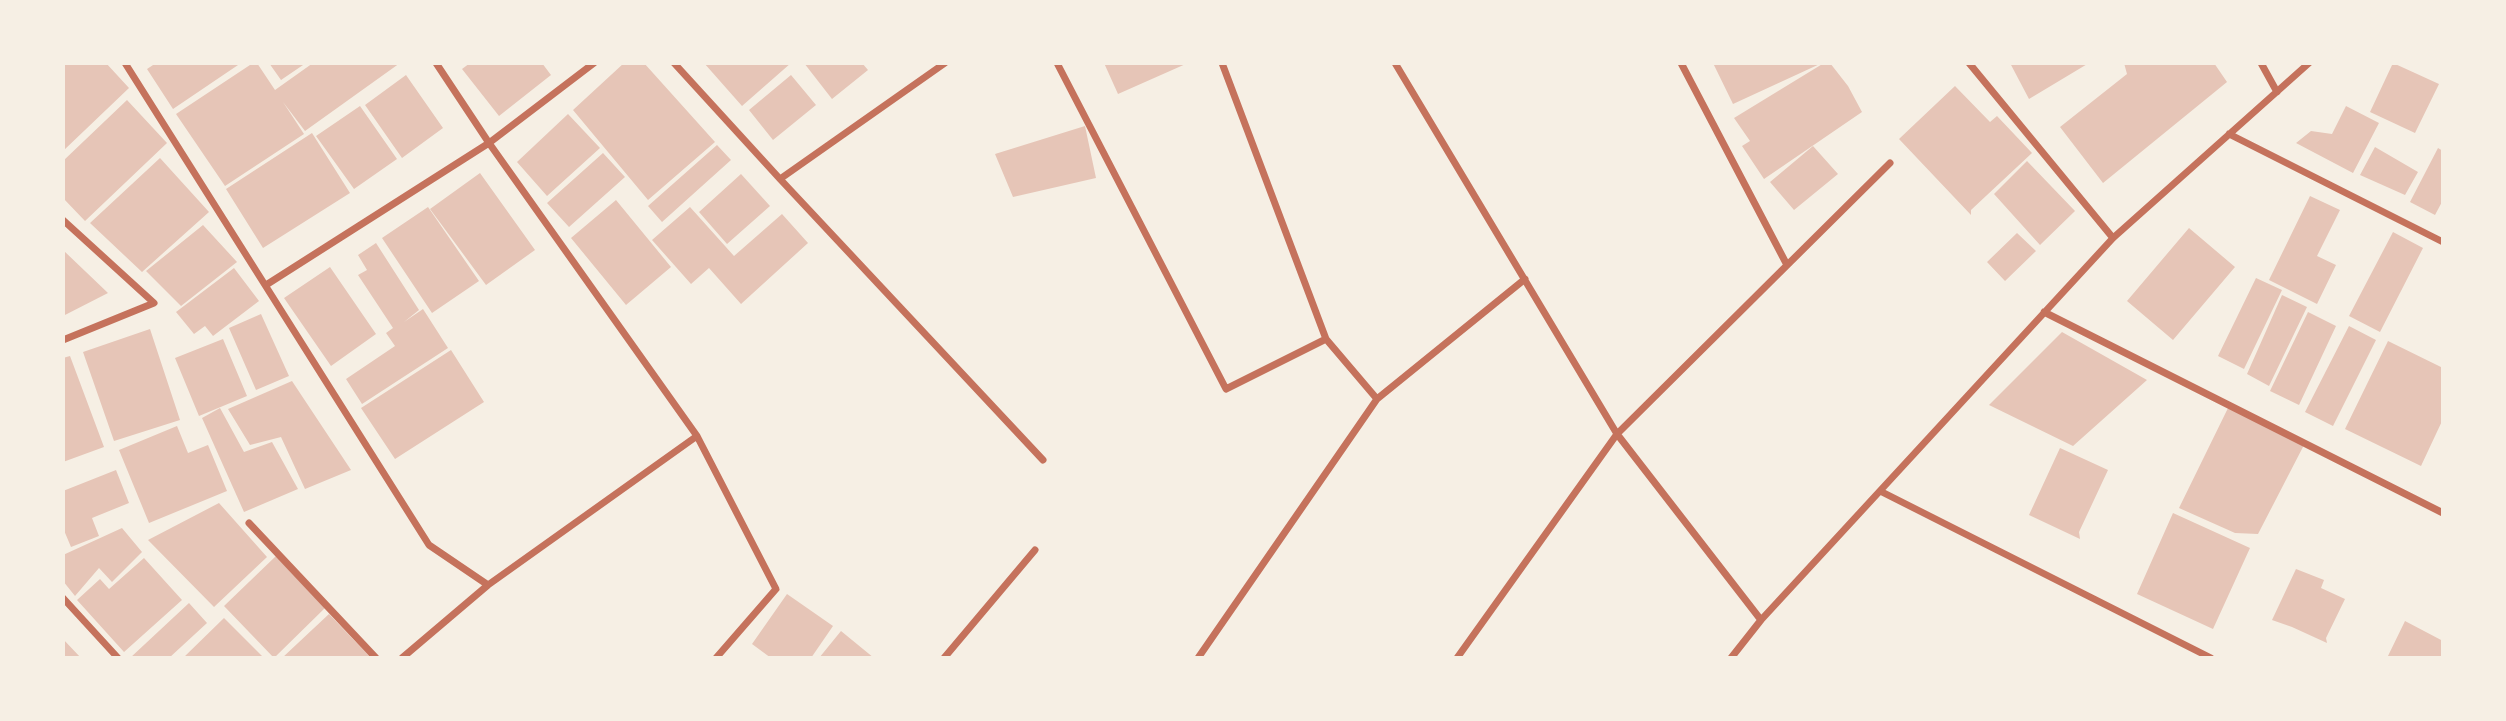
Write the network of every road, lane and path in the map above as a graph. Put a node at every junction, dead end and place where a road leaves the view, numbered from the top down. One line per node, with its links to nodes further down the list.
1 (125, 63): 23 (street)
2 (436, 63): 15 (street)
3 (594, 63): 15 (street)
4 (674, 63): 17 (street)
5 (945, 63): 17 (street)
6 (1057, 63): 25 (street)
7 (1222, 63): 25 (street)
8 (1395, 63): 22 (street)
9 (1681, 63): 21 (street)
10 (1969, 63): 19 (street)
11 (2261, 63): 13 (street)
12 (2309, 63): 13 (street)
13 (2277, 92): 14 (street)
14 (2229, 134): 19 (street); 20 (street)
15 (489, 143): 23 (street); 29 (street)
16 (1890, 163): 21 (street)
17 (780, 179): 30 (street)
18 (63, 220): 26 (street)
19 (2113, 238): 24 (street)
20 (2443, 242)
21 (1787, 265): 28 (street)
22 (1525, 279): 27 (street); 28 (street)
23 (266, 285): 35 (street)
24 (2044, 312): 31 (street); 32 (street)
25 (1326, 339): 27 (street)
26 (63, 340)
27 (1377, 400): 43 (street)
28 (1617, 434): 37 (street); 44 (street)
29 (697, 436): 35 (street); 41 (street)
30 (1043, 460)
31 (1880, 491): 37 (street); 46 (street)
32 (2443, 513)
33 (249, 523): 39 (street)
34 (1035, 550): 42 (street)
35 (488, 585): 40 (street)
36 (63, 598): 38 (street)
37 (1760, 620): 45 (street)
38 (118, 658)
39 (376, 658)
40 (402, 658)
41 (716, 658)
42 (944, 658)
43 (1198, 658)
44 (1457, 658)
45 (1731, 658)
46 (2211, 658)

